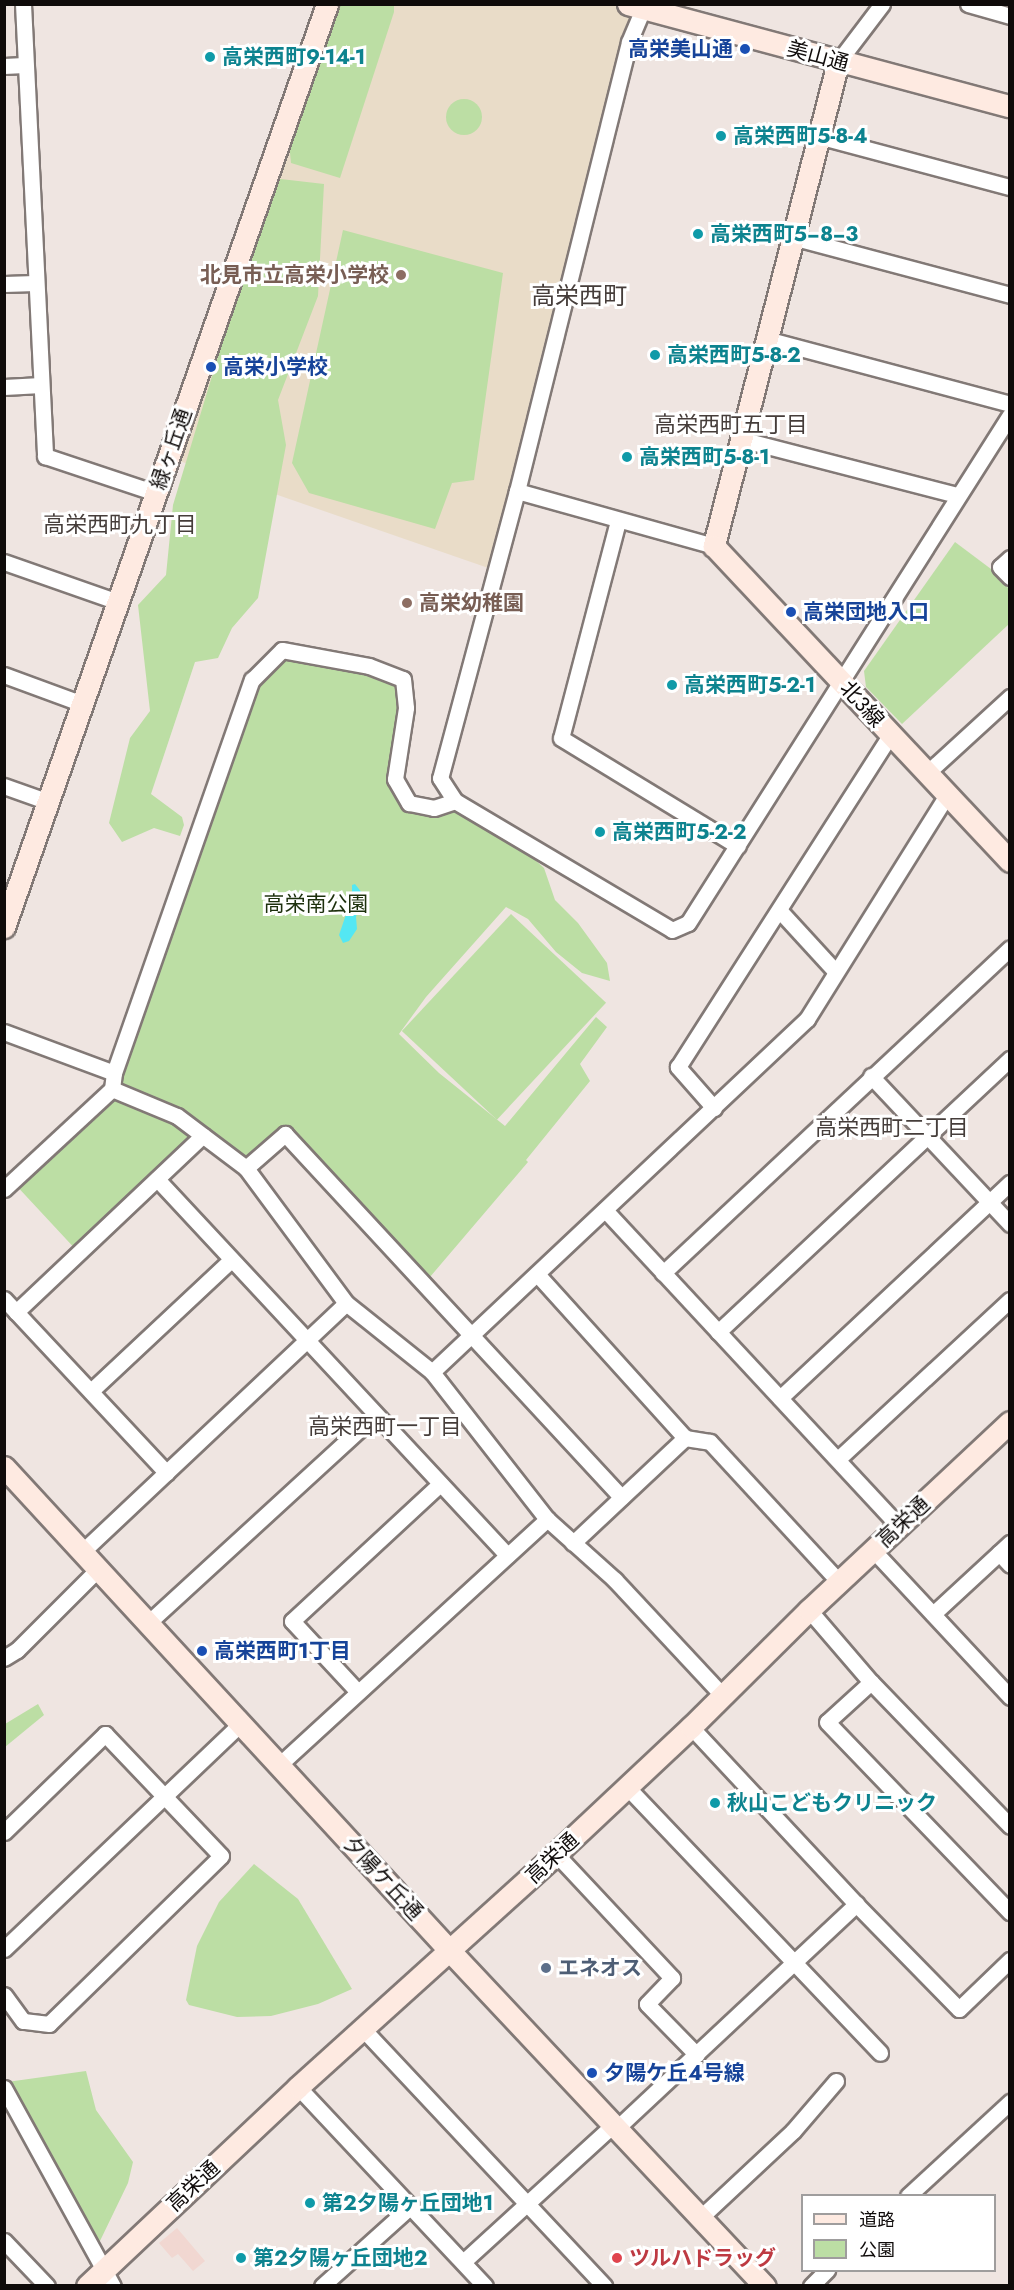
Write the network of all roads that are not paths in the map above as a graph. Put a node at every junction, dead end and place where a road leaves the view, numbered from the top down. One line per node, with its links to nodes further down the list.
1 (23, 4): 8 (street)
2 (327, 4): 24 (street, 緑ヶ丘通)
3 (882, 4): 7 (street)
4 (968, 4): 6 (street)
5 (638, 6): 7 (street, 美山通); 23 (street)
6 (1010, 16)
7 (838, 62): 10 (street, 美山通); 11 (street)
8 (24, 65): 9 (street); 14 (street)
9 (4, 66)
10 (1010, 106)
11 (818, 136): 12 (street); 13 (street)
12 (1010, 188)
13 (792, 237): 16 (street); 17 (street)
14 (35, 283): 15 (street); 18 (street)
15 (4, 284)
16 (1010, 295)
17 (766, 339): 20 (street); 22 (street)
18 (41, 386): 19 (street); 24 (street)
19 (4, 387)
20 (1010, 404)
21 (1010, 415): 25 (street)
22 (740, 439): 25 (street); 27 (street)
23 (517, 491): 26 (street); 40 (street)
24 (156, 493): 31 (street, 緑ヶ丘通)
25 (957, 495): 33 (street)
26 (618, 521): 27 (street); 42 (street)
27 (714, 546): 33 (street, 北3線)
28 (1010, 558): 30 (street)
29 (4, 562): 31 (street)
30 (1010, 577)
31 (118, 602): 35 (street, 緑ヶ丘通)
32 (4, 675): 35 (street)
33 (841, 681): 36 (street, 北3線); 42 (street)
34 (1007, 703): 37 (street)
35 (84, 704): 41 (street, 緑ヶ丘通)
36 (890, 735): 37 (street, 北3線); 45 (street)
37 (927, 773): 39 (street, 北3線)
38 (4, 786): 41 (street)
39 (947, 795): 43 (street, 北3線); 48 (street)
40 (455, 801): 42 (street); 51 (street)
41 (49, 802): 44 (street, 緑ヶ丘通)
42 (738, 846)
43 (1010, 861)
44 (9, 901): 46 (street, 緑ヶ丘通)
45 (780, 910): 48 (street); 54 (street)
46 (4, 927)
47 (1010, 948): 52 (street)
48 (835, 971): 54 (street)
49 (4, 1032): 51 (street)
50 (1010, 1059): 56 (street)
51 (114, 1073): 53 (street)
52 (872, 1077): 56 (street); 65 (street)
53 (112, 1089): 55 (street); 60 (street)
54 (714, 1107): 62 (street)
55 (203, 1135): 57 (street); 58 (street)
56 (927, 1136): 61 (street); 71 (street)
57 (246, 1168): 69 (street); 72 (street)
58 (157, 1179): 64 (street); 70 (street)
59 (1010, 1183): 61 (street)
60 (4, 1189)
61 (989, 1202): 63 (street); 76 (street)
62 (605, 1210): 65 (street); 66 (street)
63 (1010, 1224)
64 (231, 1260): 73 (street); 75 (street)
65 (663, 1273): 71 (street)
66 (537, 1274): 72 (street); 79 (street)
67 (4, 1299): 70 (street)
68 (1010, 1300): 80 (street)
69 (346, 1304): 73 (street); 74 (street)
70 (16, 1312): 75 (street)
71 (718, 1332): 76 (street)
72 (472, 1335): 74 (street); 84 (street)
73 (308, 1342): 77 (street); 82 (street)
74 (432, 1372): 85 (street)
75 (92, 1391): 82 (street)
76 (780, 1398): 80 (street)
77 (375, 1415): 83 (street); 97 (street)
78 (1008, 1427): 86 (street, 高栄通)
79 (685, 1438): 84 (street); 94 (street)
80 (838, 1459): 86 (street)
81 (4, 1467): 89 (street, 夕陽ケ丘通)
82 (166, 1473): 89 (street)
83 (440, 1484): 91 (street); 100 (street)
84 (621, 1497): 87 (street)
85 (547, 1519): 87 (street); 91 (street)
86 (899, 1526): 90 (street, 高栄通)
87 (573, 1543): 101 (street)
88 (1004, 1548): 92 (street); 96 (street)
89 (83, 1551): 93 (street, 夕陽ケ丘通)
90 (873, 1551): 94 (street, 高栄通); 96 (street)
91 (507, 1555): 100 (street)
92 (1010, 1565)
93 (98, 1569): 97 (street, 夕陽ケ丘通); 98 (street)
94 (839, 1582): 95 (street, 高栄通)
95 (809, 1610): 99 (street); 101 (street, 高栄通)
96 (933, 1614): 102 (street)
97 (148, 1623): 103 (street, 夕陽ケ丘通)
98 (4, 1658)
99 (871, 1682): 108 (street); 112 (street)
100 (357, 1692): 105 (street)
101 (723, 1696): 104 (street, 高栄通)
102 (1010, 1696)
103 (240, 1724): 105 (street, 夕陽ケ丘通); 107 (street)
104 (691, 1727): 106 (street, 高栄通); 111 (street)
105 (279, 1765): 114 (street, 夕陽ケ丘通)
106 (627, 1787): 110 (street, 高栄通); 115 (street)
107 (164, 1796): 109 (street); 113 (street); 117 (street)
108 (1010, 1826)
109 (4, 1832)
110 (556, 1854): 114 (street, 高栄通); 120 (street)
111 (856, 1904): 115 (street); 116 (street)
112 (1010, 1912)
113 (4, 1949)
114 (450, 1951): 118 (street, 高栄通); 125 (street, 夕陽ケ丘通)
115 (794, 1964): 119 (street); 120 (street)
116 (1008, 1967)
117 (4, 1995)
118 (362, 2028): 122 (street, 高栄通); 127 (street)
119 (880, 2052)
120 (697, 2055): 125 (street)
121 (836, 2081): 129 (street)
122 (298, 2087): 128 (street); 133 (street, 高栄通)
123 (4, 2088): 133 (street)
124 (1010, 2102): 126 (street)
125 (615, 2126): 127 (street); 129 (street, 夕陽ケ丘通)
126 (910, 2194)
127 (526, 2204): 131 (street); 138 (street)
128 (411, 2206): 131 (street); 136 (street)
129 (701, 2217): 139 (street, 夕陽ケ丘通)
130 (4, 2241): 134 (street)
131 (463, 2262): 137 (street)
132 (826, 2272): 140 (street)
133 (108, 2278): 135 (street, 高栄通)
134 (47, 2286)
135 (87, 2286)
136 (322, 2286)
137 (485, 2286)
138 (604, 2286)
139 (765, 2286)
140 (811, 2286)

